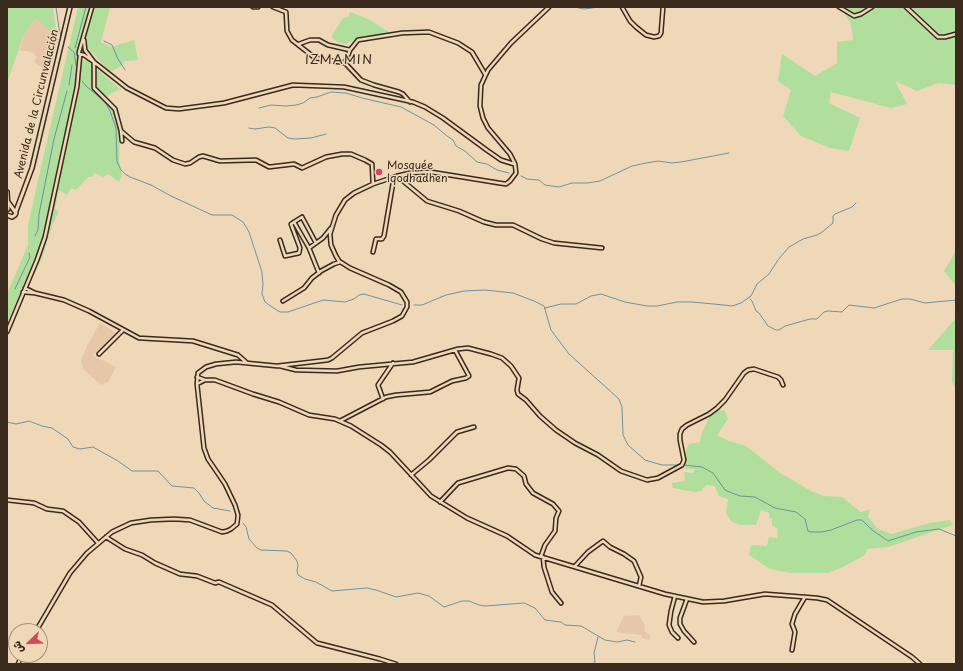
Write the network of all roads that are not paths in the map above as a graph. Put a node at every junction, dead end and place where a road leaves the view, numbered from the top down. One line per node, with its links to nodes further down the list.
1 (70, 7): 29 (main road, Avenida de la Circunvalación)
2 (92, 7): 12 (street)
3 (253, 7): 4 (street)
4 (258, 7)
5 (273, 7): 14 (street)
6 (549, 7): 21 (street)
7 (622, 7): 8 (street)
8 (663, 7)
9 (839, 7): 10 (street)
10 (872, 7)
11 (906, 7): 13 (street)
12 (85, 34): 15 (street); 17 (street)
13 (956, 34)
14 (299, 44): 16 (street); 20 (street)
15 (80, 50): 17 (street); 18 (street)
16 (350, 50): 20 (street); 21 (street)
17 (85, 51): 18 (street); 19 (street)
18 (82, 55): 19 (street); 44 (street)
19 (94, 62): 22 (street); 23 (street)
20 (345, 63): 22 (street)
21 (485, 74): 25 (street)
22 (410, 102): 25 (street)
23 (121, 131): 24 (street); 27 (street)
24 (122, 141)
25 (515, 164): 26 (street)
26 (396, 176): 27 (street); 40 (street); 41 (street)
27 (373, 184): 36 (street)
28 (7, 192): 30 (main road)
29 (18, 203): 30 (main road); 31 (main road)
30 (10, 209): 31 (main road)
31 (16, 211): 33 (main road)
32 (7, 215): 33 (main road)
33 (12, 217): 34 (main road)
34 (8, 220)
35 (294, 222): 37 (street); 38 (street); 39 (street)
36 (331, 228): 38 (street); 42 (street)
37 (280, 240)
38 (316, 243): 39 (street)
39 (309, 248): 43 (street)
40 (602, 248)
41 (372, 252)
42 (341, 262): 43 (street); 54 (street)
43 (319, 273): 47 (street)
44 (25, 288): 45 (street); 46 (street)
45 (23, 292): 46 (street); 49 (street)
46 (35, 293): 48 (street)
47 (283, 301)
48 (123, 330): 51 (street); 53 (street)
49 (7, 332)
50 (455, 350): 52 (street); 58 (street); 59 (street)
51 (99, 354)
52 (394, 363): 54 (street); 59 (street)
53 (248, 364): 54 (street); 55 (street)
54 (277, 366)
55 (197, 377): 56 (street); 57 (street)
56 (205, 380): 57 (street); 60 (street)
57 (197, 384): 65 (street)
58 (783, 385)
59 (383, 399): 60 (street)
60 (340, 421): 62 (street)
61 (474, 427): 62 (street)
62 (411, 475): 64 (street)
63 (7, 500): 66 (street)
64 (440, 502): 67 (street); 67 (street)
65 (106, 537): 66 (street); 78 (street)
66 (98, 543): 74 (street)
67 (542, 557): 68 (street); 73 (street)
68 (575, 566): 69 (street); 69 (street)
69 (639, 586): 70 (street)
70 (675, 596): 72 (street); 75 (street)
71 (805, 597): 72 (street); 77 (street); 79 (street)
72 (688, 599): 76 (street)
73 (561, 603)
74 (41, 623)
75 (678, 638)
76 (694, 642)
77 (792, 650)
78 (396, 664)
79 (920, 664)

